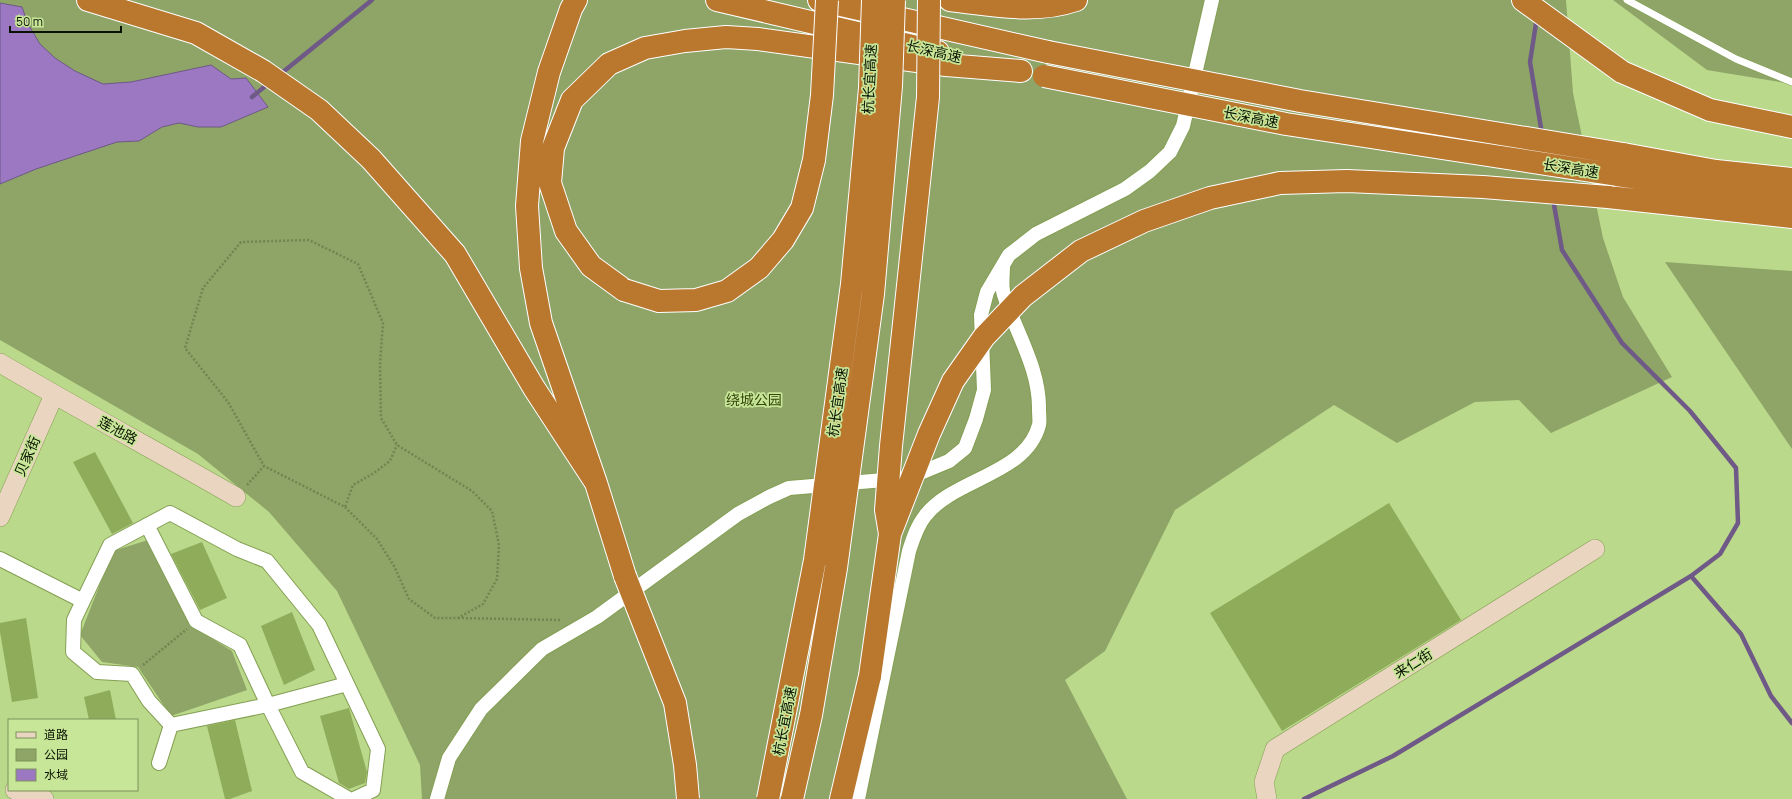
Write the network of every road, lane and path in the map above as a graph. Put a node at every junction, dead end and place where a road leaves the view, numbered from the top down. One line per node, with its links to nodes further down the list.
1 (88, 0): 25 (highway)
2 (576, 0): 25 (highway)
3 (717, 0): 14 (highway, 长深高速)
4 (819, 0): 17 (highway, 长深高速, bridge)
5 (827, 0): 14 (highway, bridge)
6 (873, 0): 48 (highway, 杭长宜高速, bridge)
7 (894, 0): 49 (highway, 杭长宜高速, bridge)
8 (929, 0): 30 (highway, bridge)
9 (950, 0): 10 (highway)
10 (1076, 0)
11 (1212, 0): 20 (street)
12 (1523, 0): 16 (highway)
13 (1627, 0): 15 (lane)
14 (1021, 71): 18 (highway, 长深高速, bridge)
15 (1792, 82)
16 (1792, 127)
17 (1792, 179)
18 (1792, 200)
19 (1792, 217): 30 (highway, bridge)
20 (1003, 267): 46 (street); 51 (street)
21 (0, 363): 22 (street, 莲池路)
22 (54, 396): 26 (street, 莲池路); 28 (street, 贝家街)
23 (397, 445): 24 (path); 27 (path); 34 (path)
24 (264, 466): 26 (path); 27 (path)
25 (596, 483): 47 (highway, bridge)
26 (236, 497)
27 (345, 507): 34 (path)
28 (0, 517)
29 (147, 525): 33 (street); 36 (street); 38 (street)
30 (890, 534): 50 (highway, bridge)
31 (1594, 549): 52 (street, 来仁街)
32 (0, 559): 33 (street)
33 (83, 601): 37 (street)
34 (458, 618): 35 (path)
35 (562, 620)
36 (196, 621): 37 (path); 39 (street)
37 (132, 674): 40 (street)
38 (346, 684): 39 (street); 45 (street)
39 (268, 705): 40 (street); 44 (street)
40 (171, 725): 41 (street)
41 (159, 763)
42 (18, 791): 43 (street)
43 (44, 799)
44 (349, 799)
45 (354, 799)
46 (437, 799)
47 (688, 799)
48 (768, 799)
49 (792, 799)
50 (841, 799)
51 (858, 799)
52 (1267, 799)

